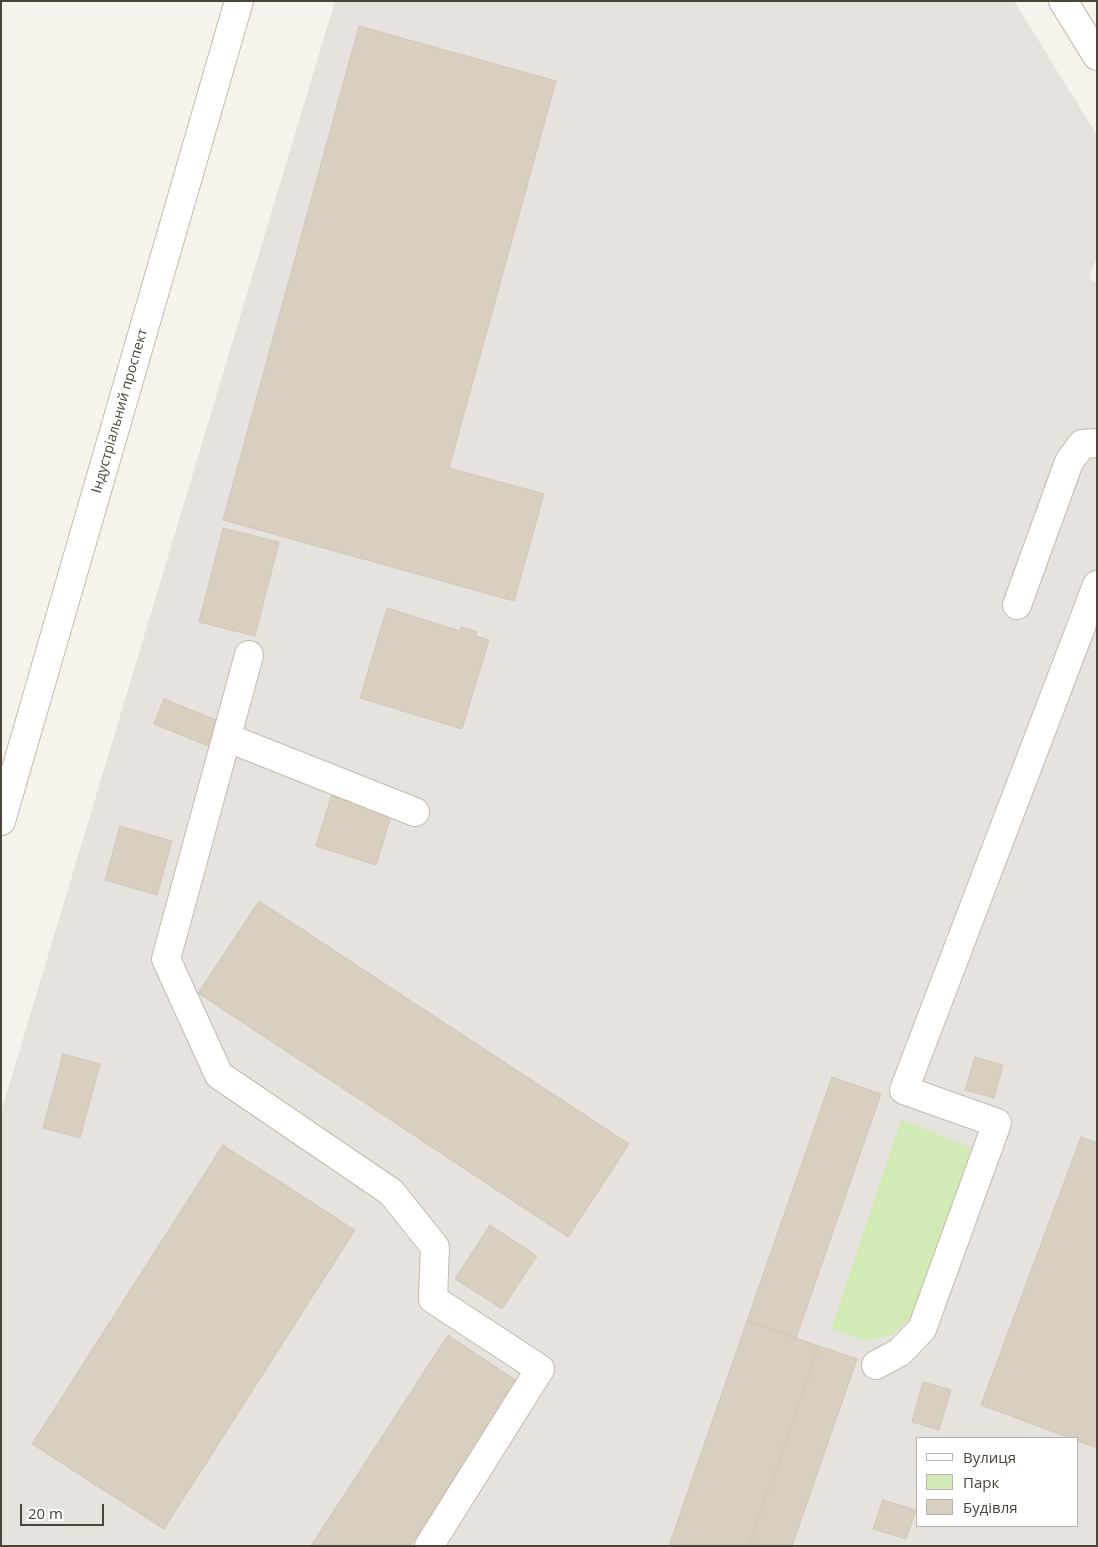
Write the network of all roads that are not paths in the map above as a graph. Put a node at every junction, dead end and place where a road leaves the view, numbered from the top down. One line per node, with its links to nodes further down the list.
1 (239, 1): 10 (street, Індустріальний проспект)
2 (1063, 1): 3 (street)
3 (1097, 56)
4 (1097, 443): 6 (street)
5 (1097, 585): 11 (street)
6 (1017, 605)
7 (249, 655): 8 (street)
8 (228, 738): 9 (street); 12 (street)
9 (415, 812)
10 (1, 821)
11 (876, 1365)
12 (429, 1546)

